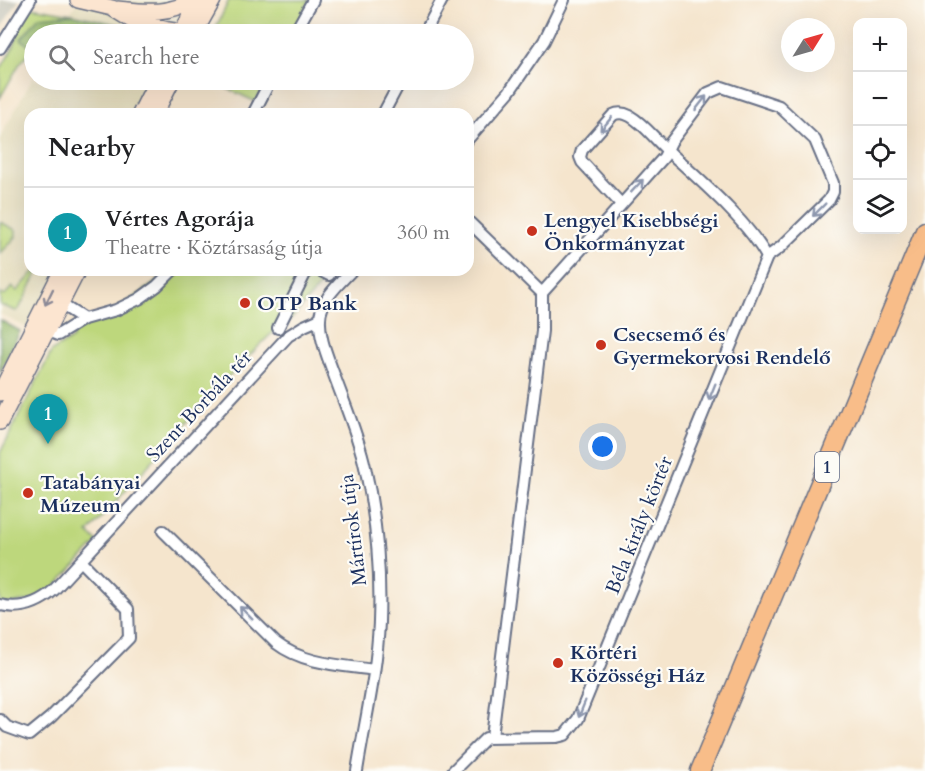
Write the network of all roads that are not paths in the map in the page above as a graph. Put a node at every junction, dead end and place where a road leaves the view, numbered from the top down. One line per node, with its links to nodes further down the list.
1 (30, 0): 19 (street)
2 (78, 0): 9 (street)
3 (194, 0): 10 (street)
4 (199, 0): 15 (street)
5 (213, 0): 16 (street)
6 (313, 0): 17 (street)
7 (442, 0): 18 (street)
8 (564, 0): 28 (street)
9 (112, 8): 10 (street); 11 (street)
10 (155, 13): 14 (street)
11 (133, 21): 12 (street); 13 (street)
12 (136, 24)
13 (145, 24)
14 (178, 24)
15 (193, 24)
16 (197, 24)
17 (300, 24)
18 (429, 24)
19 (0, 48)
20 (152, 90): 24 (street)
21 (167, 90): 25 (street)
22 (265, 90): 26 (street)
23 (395, 90): 27 (street)
24 (143, 108)
25 (158, 108)
26 (256, 108)
27 (386, 108)
28 (474, 132)
29 (667, 150): 30 (street, one-way to 29); 30 (street, one-way to 30); 33 (street); 33 (street, one-way to 33)
30 (621, 204): 39 (street)
31 (474, 227): 39 (street)
32 (925, 231): 55 (main road, 1)
33 (766, 257): 52 (street, Béla király körtér, one-way to 52)
34 (59, 276): 45 (street, one-way to 45)
35 (75, 276): 40 (street)
36 (167, 276): 41 (street)
37 (304, 276): 43 (street)
38 (347, 276): 42 (street)
39 (542, 292): 52 (street)
40 (62, 304): 41 (street); 44 (street)
41 (84, 319): 44 (street)
42 (320, 319): 48 (street, Szent Borbála tér); 50 (street, Mártírok útja)
43 (278, 328)
44 (48, 331): 46 (street)
45 (0, 393)
46 (0, 422)
47 (163, 531): 50 (street, one-way to 47)
48 (81, 561): 49 (street, Szent Borbála tér); 51 (street)
49 (0, 605)
50 (374, 670): 53 (street, Mártírok útja)
51 (0, 720)
52 (492, 737): 54 (street)
53 (357, 771)
54 (453, 771)
55 (700, 771)

